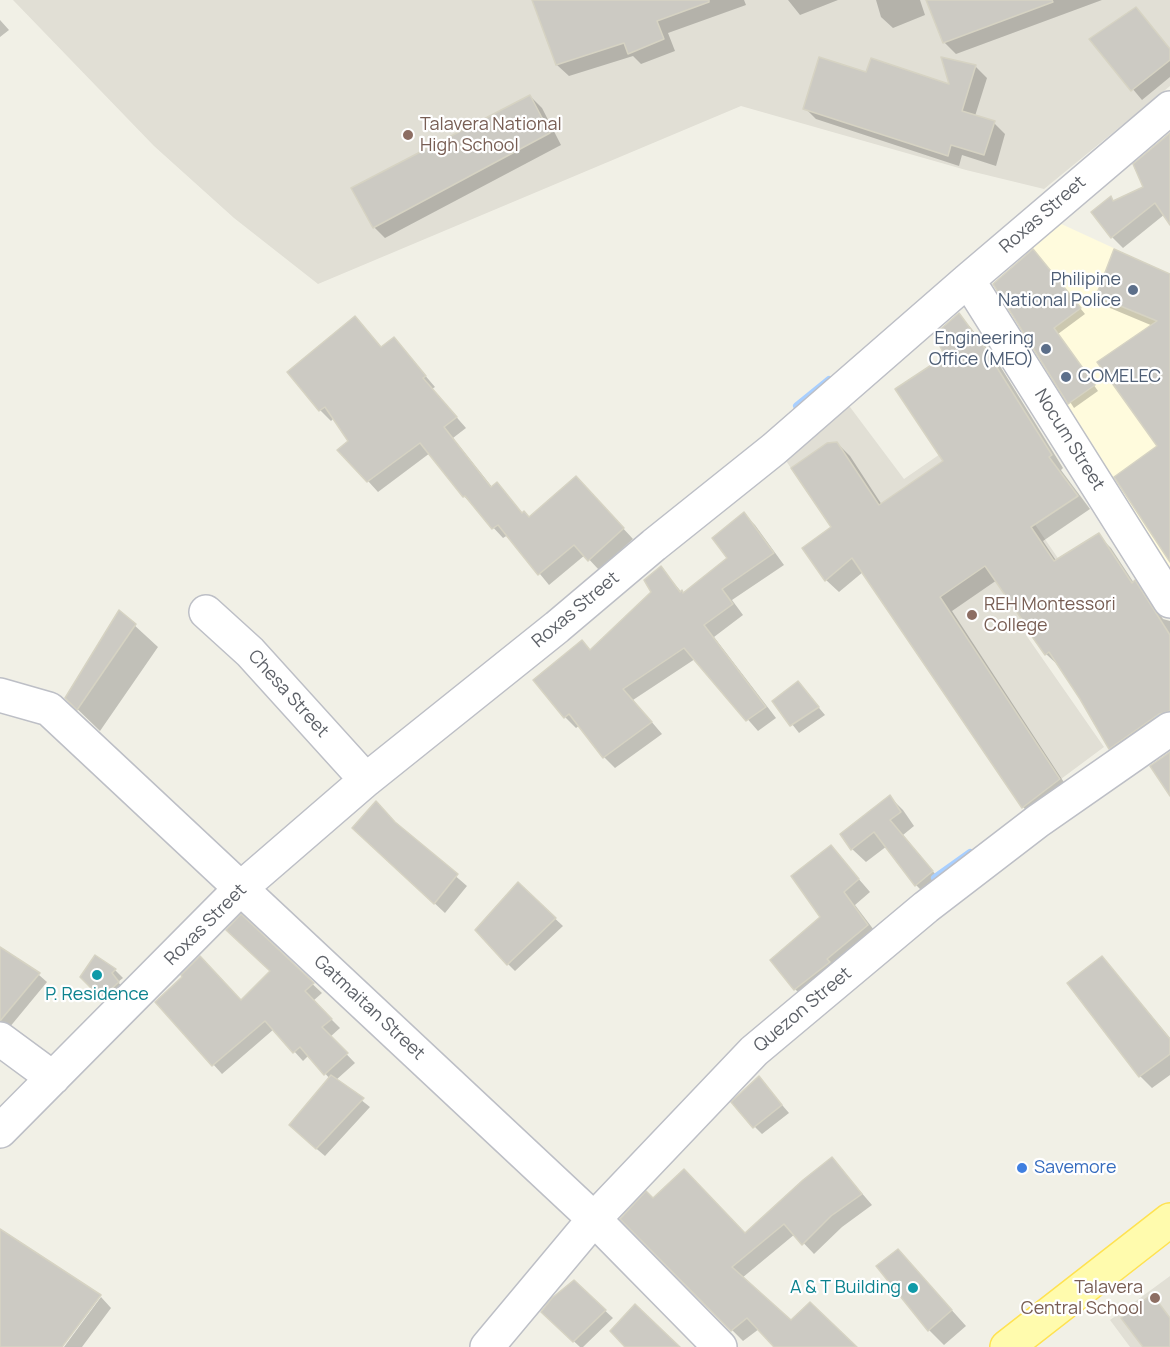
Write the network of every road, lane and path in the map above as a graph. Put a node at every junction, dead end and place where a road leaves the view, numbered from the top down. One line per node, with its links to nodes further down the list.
1 (1170, 108): 2 (street, Roxas Street)
2 (968, 280): 3 (street, Nocum Street); 7 (street, Roxas Street)
3 (1170, 601)
4 (206, 612): 7 (street, Chesa Street)
5 (0, 695): 8 (street, Gatmaitan Street)
6 (1170, 729): 12 (street, Quezon Street)
7 (366, 780): 8 (street, Roxas Street)
8 (241, 888): 10 (street, Roxas Street); 12 (street, Gatmaitan Street)
9 (0, 1039): 10 (street)
10 (53, 1078): 11 (street, Roxas Street)
11 (0, 1131)
12 (594, 1219): 14 (street, Quezon Street); 15 (street, Gatmaitan Street)
13 (1170, 1220): 16 (main road)
14 (487, 1347)
15 (720, 1347)
16 (1007, 1347)

